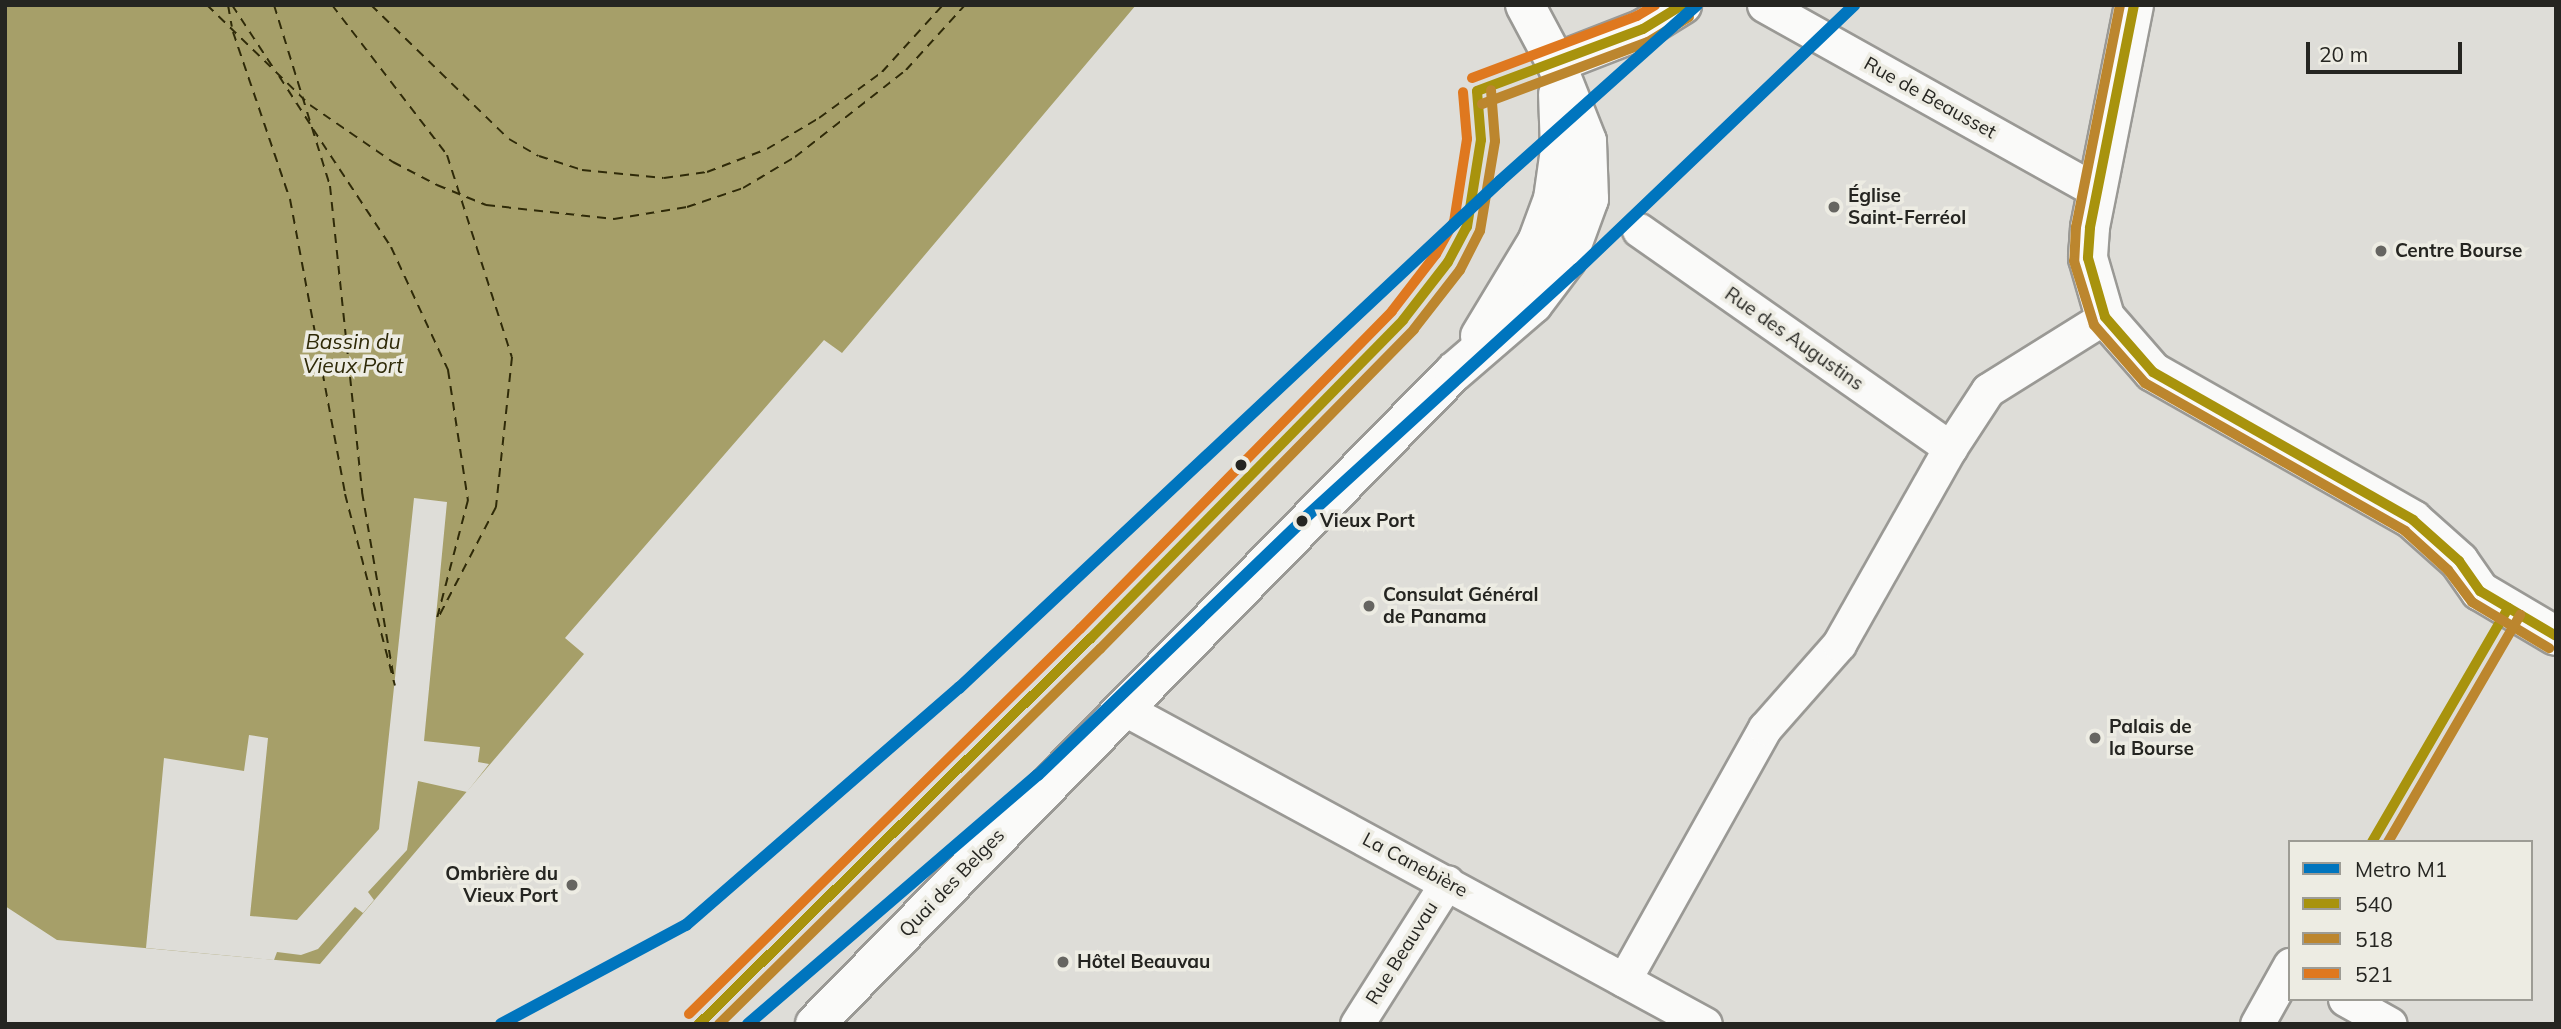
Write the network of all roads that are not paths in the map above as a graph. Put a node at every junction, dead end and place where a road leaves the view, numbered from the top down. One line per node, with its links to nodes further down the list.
1 (1525, 5): 5 (main road)
2 (1682, 5): 5 (main road)
3 (1764, 5): 6 (street, Rue de Beausset)
4 (2134, 5): 6 (main road)
5 (1556, 63): 11 (main road, Quai des Belges)
6 (2095, 190): 8 (main road)
7 (1639, 230): 9 (street, Rue des Augustins)
8 (2101, 306): 9 (street); 10 (main road)
9 (1950, 448): 14 (street)
10 (2556, 636)
11 (1124, 708): 12 (street, La Canebière); 16 (main road, Quai des Belges)
12 (1447, 882): 14 (street, La Canebière); 17 (street, Rue Beauvau)
13 (2288, 969): 19 (street)
14 (1624, 980): 18 (street, La Canebière)
15 (2349, 1001): 20 (street)
16 (815, 1024)
17 (1357, 1024)
18 (1705, 1024)
19 (2257, 1024)
20 (2390, 1024)

